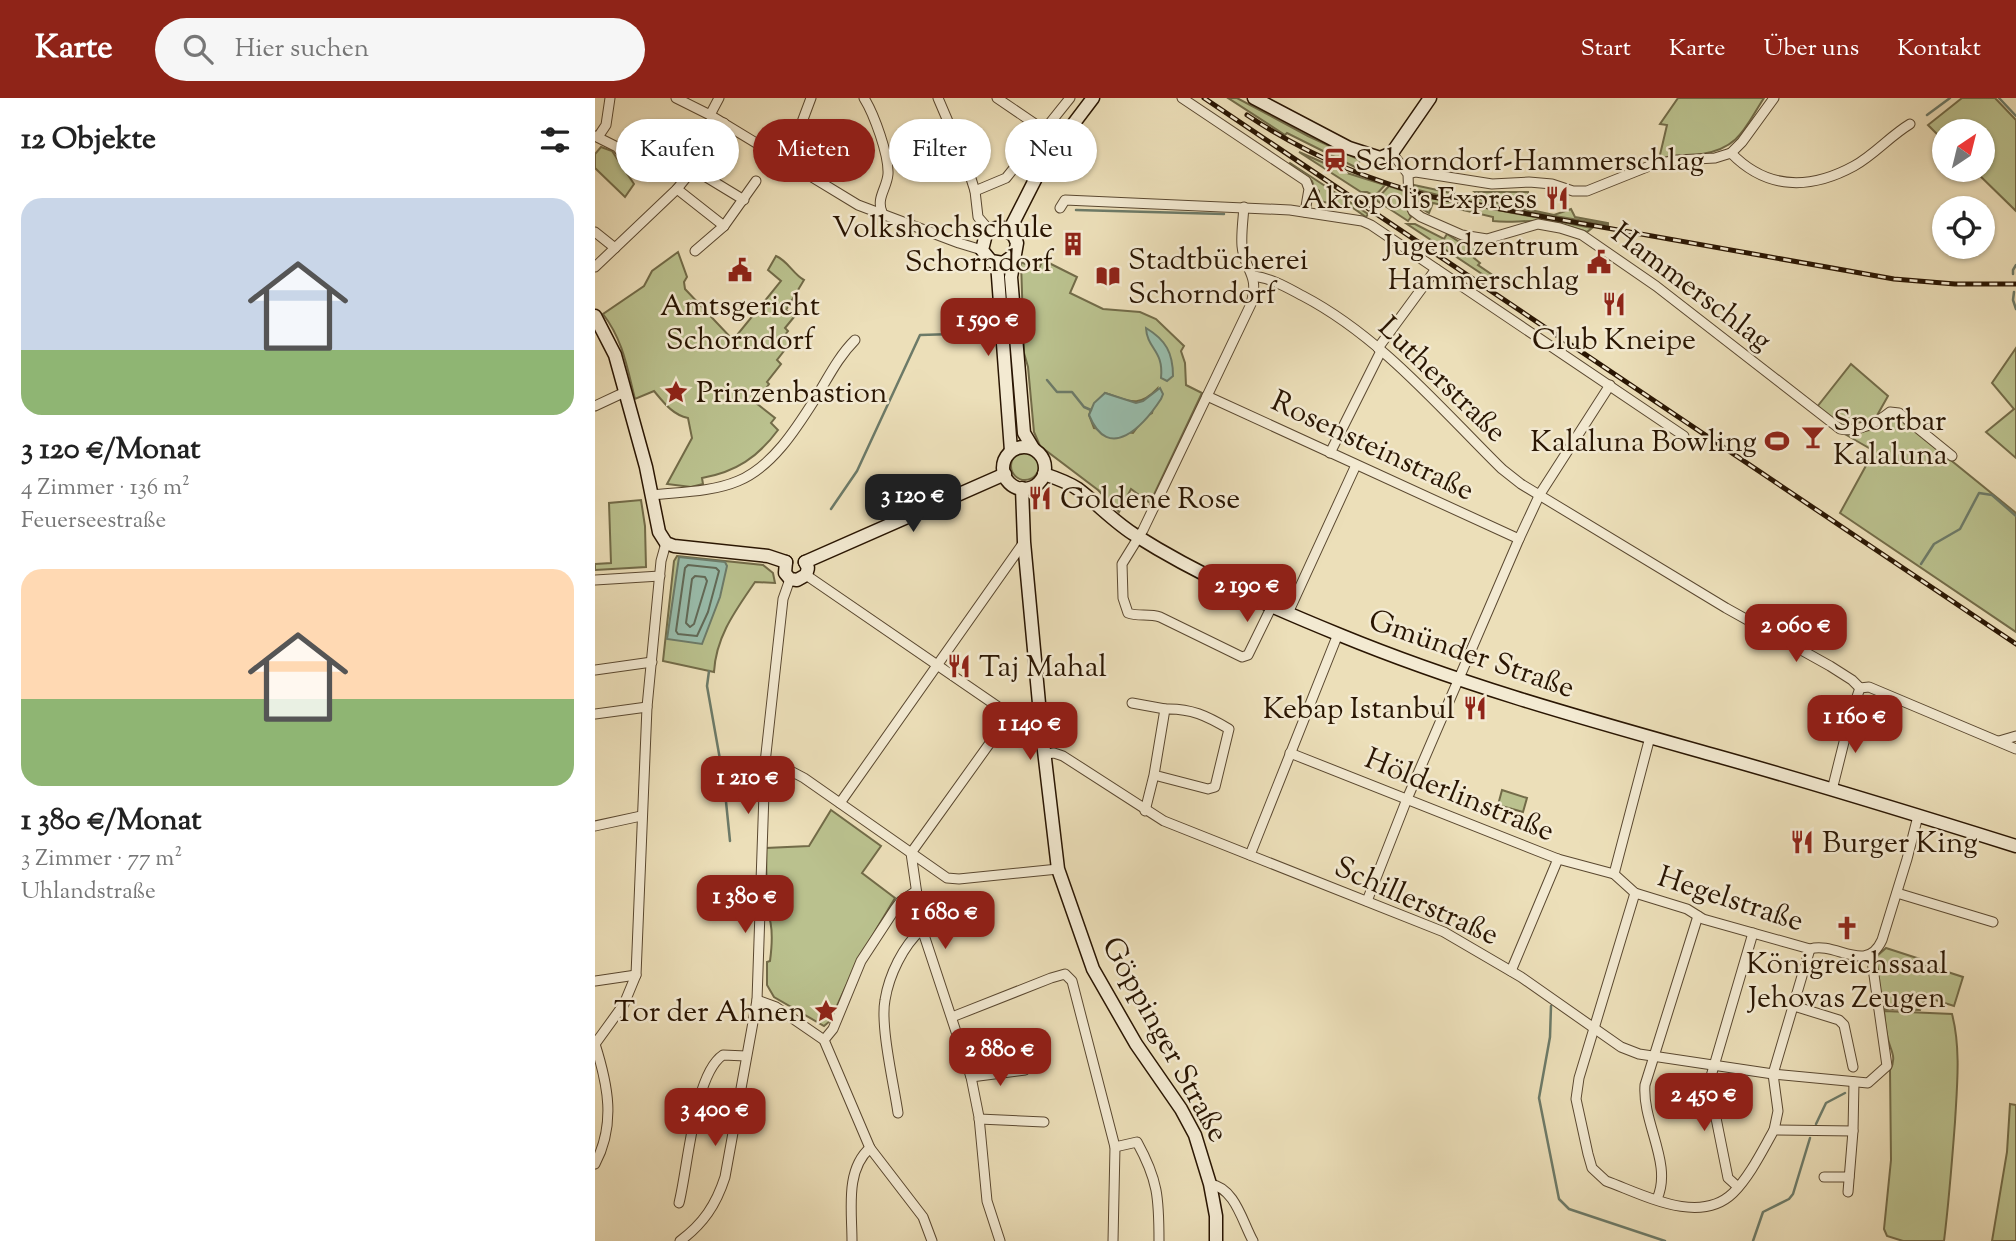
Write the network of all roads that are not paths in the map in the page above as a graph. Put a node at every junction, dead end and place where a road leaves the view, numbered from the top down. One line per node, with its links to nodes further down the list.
1 (676, 98): 14 (street)
2 (719, 98): 14 (street)
3 (811, 98): 16 (street)
4 (864, 98): 35 (street)
5 (938, 98): 31 (street)
6 (997, 98): 17 (street)
7 (1070, 98): 18 (street)
8 (1093, 98): 39 (main road)
9 (1182, 98): 36 (street)
10 (1254, 98): 22 (main road)
11 (1430, 98): 22 (main road)
12 (1774, 98): 23 (street)
13 (609, 101): 20 (street)
14 (710, 115): 15 (street)
15 (717, 119)
16 (801, 119)
17 (1028, 119)
18 (1053, 119)
19 (1910, 124): 23 (street)
20 (597, 137): 21 (street)
21 (616, 146)
22 (1392, 153): 24 (street)
23 (1731, 153): 24 (street)
24 (1408, 174): 60 (street, Hammerschlag)
25 (1005, 178): 31 (street)
26 (683, 182): 30 (street)
27 (715, 182): 32 (street)
28 (755, 182): 32 (street)
29 (823, 182): 35 (street)
30 (677, 190): 37 (street); 41 (street)
31 (975, 191): 38 (street)
32 (744, 200): 37 (street)
33 (1063, 204): 34 (street)
34 (1244, 207): 36 (street); 48 (street)
35 (882, 212): 42 (street)
36 (1305, 212): 47 (street)
37 (724, 226): 43 (street)
38 (990, 230): 39 (main road); 42 (main road)
39 (1009, 230): 44 (main road)
40 (595, 232): 41 (street)
41 (615, 248): 46 (street)
42 (982, 250): 45 (main road)
43 (695, 251)
44 (1013, 257): 45 (main road); 57 (main road)
45 (997, 263): 58 (main road)
46 (595, 267)
47 (1436, 269): 51 (street); 52 (street)
48 (1254, 276): 51 (street, Lutherstraße); 54 (street)
49 (595, 316): 53 (main road)
50 (855, 340): 65 (street)
51 (1379, 349): 59 (street); 66 (street, Lutherstraße)
52 (1610, 385): 56 (street); 66 (street)
53 (625, 392): 55 (street); 65 (main road)
54 (1207, 396): 59 (street, Rosensteinstraße); 67 (street)
55 (595, 406)
56 (1684, 436)
57 (1033, 448): 58 (main road); 63 (main road)
58 (1011, 451): 62 (main road)
59 (1330, 453): 61 (street, Rosensteinstraße)
60 (1952, 456)
61 (1356, 465): 68 (street, Rosensteinstraße); 77 (street)
62 (1005, 474): 64 (main road); 72 (main road)
63 (1044, 474): 64 (main road); 67 (main road, Gmünder Straße)
64 (1022, 488): 69 (main road, Göppinger Straße)
65 (652, 495): 70 (main road)
66 (1540, 495): 68 (street); 83 (street, Lutherstraße)
67 (1138, 537): 76 (main road, Gmünder Straße); 76 (street)
68 (1519, 539): 82 (street)
69 (1024, 542): 80 (street); 86 (main road, Göppinger Straße)
70 (666, 543): 71 (main road); 73 (street)
71 (786, 562): 72 (main road); 74 (main road)
72 (805, 568): 74 (main road); 80 (street)
73 (660, 576): 75 (street); 79 (street)
74 (790, 579): 97 (street)
75 (595, 580)
76 (1272, 606): 77 (main road, Gmünder Straße)
77 (1288, 613): 78 (main road, Gmünder Straße)
78 (1338, 634): 82 (main road, Gmünder Straße); 95 (street)
79 (652, 662): 81 (street); 85 (street)
80 (939, 666): 89 (street); 101 (street)
81 (595, 670)
82 (1458, 681): 92 (main road, Gmünder Straße); 100 (street)
83 (1860, 688): 93 (street, Lutherstraße); 99 (street)
84 (1132, 703): 87 (street)
85 (647, 707): 88 (street); 103 (street)
86 (1040, 709): 89 (street); 90 (main road, Göppinger Straße)
87 (1165, 709): 98 (street); 98 (street)
88 (595, 714)
89 (1010, 715): 90 (street); 107 (street)
90 (1041, 725): 96 (main road, Göppinger Straße)
91 (2016, 736): 93 (street)
92 (1650, 737): 99 (main road, Gmünder Straße); 111 (street, Hegelstraße)
93 (1999, 741): 94 (street, Lutherstraße)
94 (2016, 749)
95 (1290, 753): 100 (street, Hölderlinstraße); 108 (street)
96 (1046, 754): 102 (street, Schillerstraße); 110 (main road, Göppinger Straße)
97 (765, 763): 101 (street); 125 (street)
98 (1154, 775): 102 (street)
99 (1832, 790): 104 (main road, Gmünder Straße)
100 (1408, 799): 109 (street, Hölderlinstraße); 115 (street)
101 (840, 803): 107 (street)
102 (1145, 811): 108 (street, Schillerstraße)
103 (641, 816): 105 (street); 123 (street)
104 (1918, 816): 106 (main road, Gmünder Straße); 114 (street)
105 (595, 826)
106 (2016, 846)
107 (911, 853): 110 (street); 112 (street)
108 (1250, 855): 115 (street, Schillerstraße)
109 (1558, 859): 111 (street, Hölderlinstraße); 122 (street)
110 (1058, 869): 149 (main road, Göppinger Straße)
111 (1614, 874): 113 (street, Hegelstraße)
112 (916, 891): 118 (street); 129 (street)
113 (1635, 893): 116 (street, Hegelstraße); 128 (street)
114 (1897, 893): 117 (street); 121 (street)
115 (1367, 901): 122 (street, Schillerstraße)
116 (1698, 916): 119 (street, Hegelstraße); 132 (street)
117 (1993, 922)
118 (922, 929): 127 (street); 139 (street)
119 (1753, 933): 120 (street, Hegelstraße); 133 (street)
120 (1810, 949): 121 (street, Hegelstraße); 126 (street)
121 (1871, 954): 138 (street)
122 (1511, 971): 128 (street, Schillerstraße)
123 (636, 975): 124 (street); 130 (street)
124 (595, 981)
125 (757, 1000): 129 (street); 131 (street)
126 (1794, 1006): 134 (street); 136 (street)
127 (952, 1017): 137 (street); 144 (street)
128 (1594, 1029): 132 (street, Schillerstraße); 152 (street)
129 (824, 1040): 145 (street)
130 (595, 1044): 146 (street)
131 (746, 1056): 153 (street); 154 (street)
132 (1654, 1056): 133 (street, Schillerstraße); 152 (street)
133 (1713, 1066): 136 (street, Schillerstraße); 150 (street)
134 (1853, 1067)
135 (1025, 1070): 137 (street)
136 (1773, 1074): 138 (street, Schillerstraße); 142 (street)
137 (971, 1077): 140 (street)
138 (1854, 1082): 143 (street)
139 (898, 1114)
140 (979, 1119): 141 (street); 157 (street)
141 (1044, 1122)
142 (1774, 1130): 143 (street); 150 (street)
143 (1853, 1130): 148 (street)
144 (1115, 1147): 158 (street); 159 (street)
145 (870, 1148): 155 (street); 156 (street)
146 (595, 1164)
147 (1824, 1177): 148 (street)
148 (1849, 1177): 151 (street)
149 (1210, 1184): 160 (main road, Göppinger Straße); 161 (street)
150 (1738, 1187): 152 (street)
151 (1848, 1192)
152 (1657, 1199)
153 (679, 1203)
154 (680, 1241)
155 (852, 1241)
156 (932, 1241)
157 (1000, 1241)
158 (1113, 1241)
159 (1159, 1241)
160 (1216, 1241)
161 (1253, 1241)

